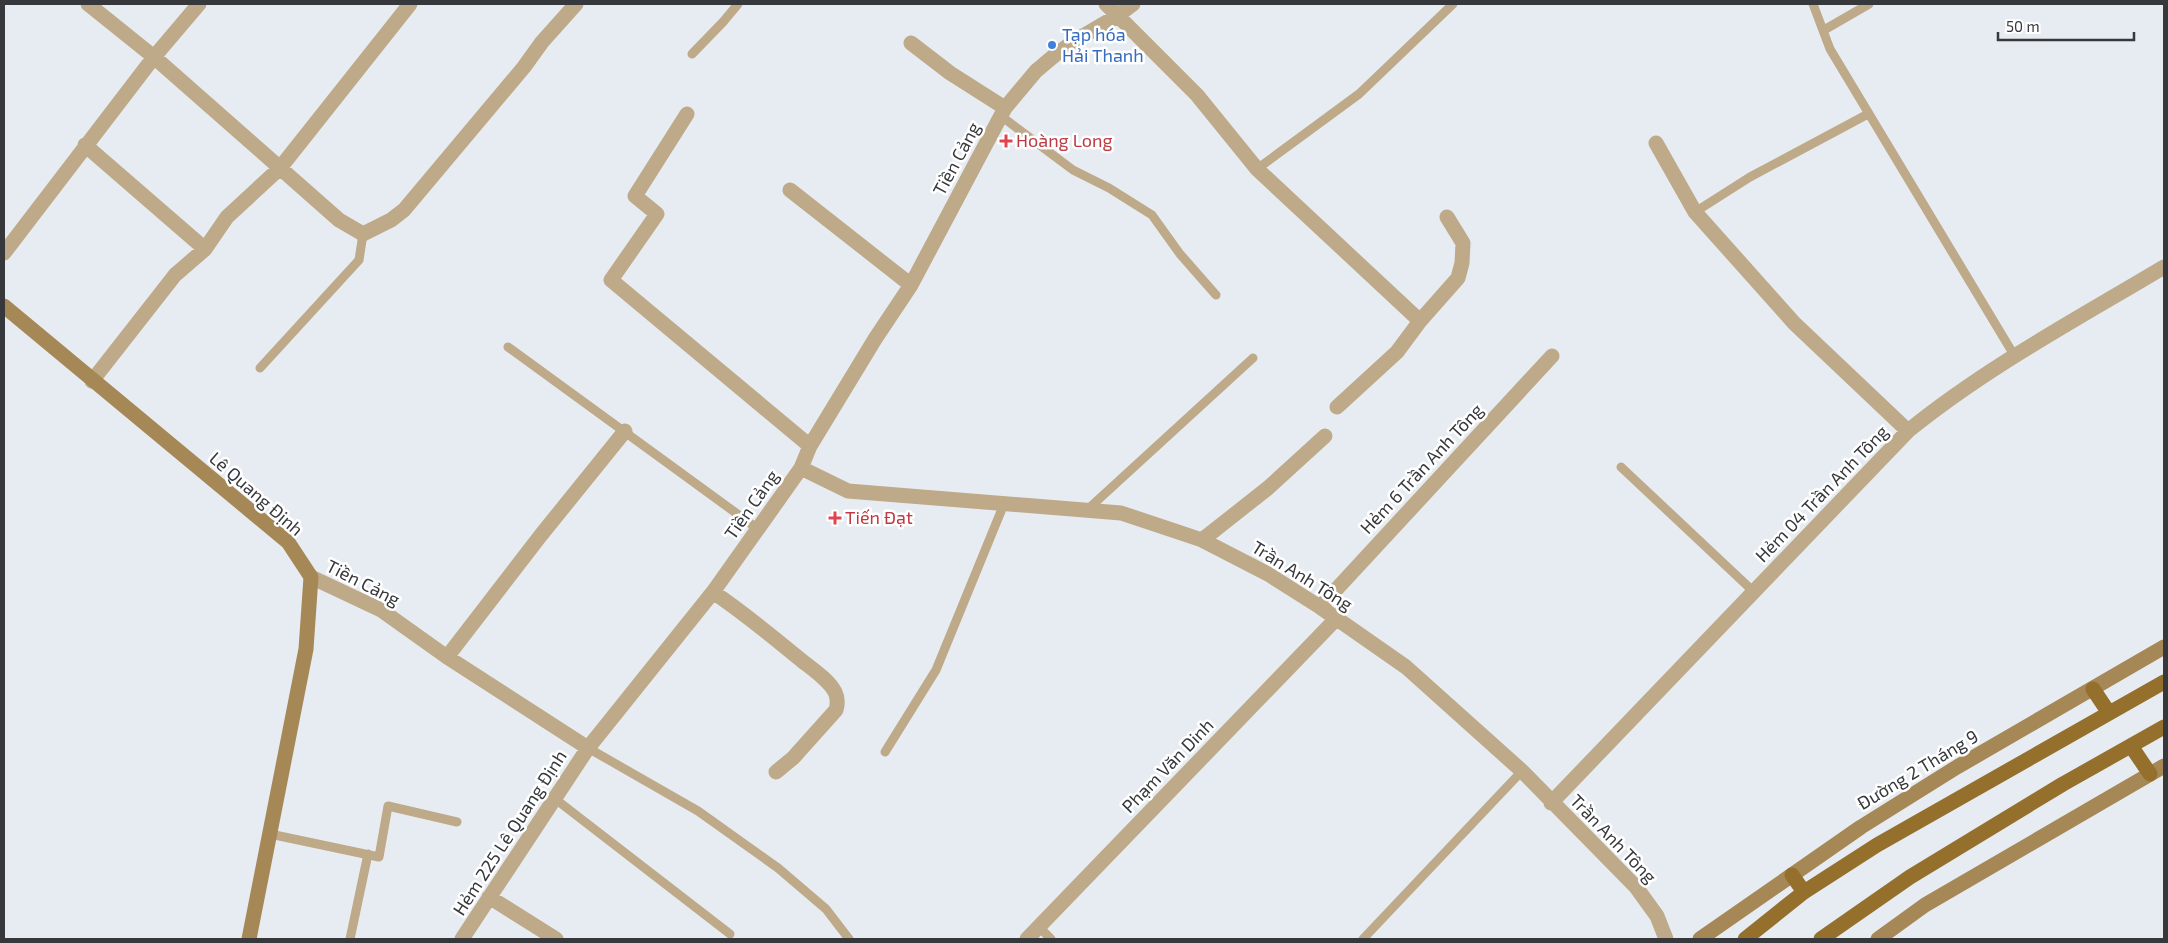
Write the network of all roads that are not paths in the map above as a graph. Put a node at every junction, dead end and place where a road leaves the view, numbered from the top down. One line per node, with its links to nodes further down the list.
1 (88, 4): 15 (street)
2 (200, 4): 15 (street)
3 (410, 4): 21 (street)
4 (576, 4): 26 (street)
5 (738, 4): 14 (lane)
6 (1106, 4): 11 (street)
7 (1133, 4): 11 (street, Tiền Cảng)
8 (1453, 4): 22 (lane)
9 (1813, 4): 12 (lane)
10 (1869, 4): 12 (lane)
11 (1117, 16): 16 (street, Tiền Cảng); 22 (street)
12 (1824, 30): 18 (lane)
13 (911, 43): 16 (street)
14 (692, 54)
15 (154, 57): 20 (street); 21 (street)
16 (1003, 112): 30 (street, Tiền Cảng); 31 (lane)
17 (687, 114): 44 (street)
18 (1868, 114): 24 (lane); 35 (lane)
19 (1656, 143): 24 (street)
20 (86, 145): 27 (street); 28 (street)
21 (280, 168): 26 (street); 27 (street)
22 (1257, 169): 33 (street)
23 (790, 190): 30 (street)
24 (1696, 212): 41 (street)
25 (1447, 217): 33 (street)
26 (363, 234): 38 (lane)
27 (205, 249): 39 (street)
28 (4, 252)
29 (2164, 268): 35 (street, Hẻm 04 Trần Anh Tông)
30 (911, 285): 44 (street, Tiền Cảng)
31 (1216, 295)
32 (4, 306): 39 (main road, Lê Quang Định)
33 (1420, 321): 40 (street)
34 (508, 347): 42 (lane)
35 (2014, 355): 41 (street, Hẻm 04 Trần Anh Tông)
36 (1552, 356): 54 (street, Hẻm 6 Trần Anh Tông)
37 (1254, 358): 48 (lane)
38 (260, 368)
39 (92, 381): 51 (main road, Lê Quang Định)
40 (1338, 407)
41 (1908, 431): 53 (street, Hẻm 04 Trần Anh Tông)
42 (625, 432): 49 (lane); 57 (street)
43 (1325, 436): 50 (street)
44 (810, 446): 46 (street, Tiền Cảng)
45 (1621, 467): 53 (lane)
46 (801, 468): 47 (street, Trần Anh Tông); 49 (street, Tiền Cảng)
47 (1004, 504): 48 (street, Trần Anh Tông); 64 (lane)
48 (1088, 509): 50 (street, Trần Anh Tông)
49 (758, 529): 52 (street, Tiền Cảng)
50 (1202, 540): 54 (street, Trần Anh Tông)
51 (311, 577): 57 (street, Tiền Cảng); 72 (main road)
52 (713, 592): 63 (street, Tiền Cảng); 67 (street)
53 (1754, 592): 70 (street, Hẻm 04 Trần Anh Tông)
54 (1320, 606): 55 (street, Trần Anh Tông)
55 (1336, 619): 66 (street, Trần Anh Tông); 77 (street, Phạm Văn Dinh)
56 (2164, 647): 59 (main road, Đường 2 Tháng 9)
57 (447, 657): 63 (street, Tiền Cảng)
58 (2164, 682): 60 (main road)
59 (2093, 689): 60 (main road); 74 (main road, Đường 2 Tháng 9)
60 (2109, 713): 75 (main road)
61 (2164, 726): 62 (main road)
62 (2131, 746): 68 (main road); 90 (main road)
63 (588, 748): 69 (street, Hẻm 225 Lê Quang Định); 83 (lane)
64 (885, 752)
65 (2164, 766): 68 (main road)
66 (1522, 771): 70 (street, Trần Anh Tông); 86 (lane)
67 (776, 772)
68 (2150, 774): 91 (main road)
69 (554, 798): 76 (street, Hẻm 225 Lê Quang Định); 78 (lane)
70 (1551, 803): 87 (street, Trần Anh Tông)
71 (457, 822): 73 (lane)
72 (270, 834): 73 (lane); 79 (main road)
73 (368, 854): 80 (lane)
74 (1792, 876): 75 (main road); 88 (main road, Đường 2 Tháng 9)
75 (1804, 892): 89 (main road)
76 (489, 897): 81 (street, Hẻm 225 Lê Quang Định); 82 (street)
77 (1039, 927): 84 (street, Phạm Văn Dinh); 85 (lane)
78 (730, 934)
79 (249, 939)
80 (350, 939)
81 (462, 939)
82 (556, 939)
83 (849, 939)
84 (1027, 939)
85 (1051, 939)
86 (1364, 939)
87 (1666, 939)
88 (1700, 939)
89 (1745, 939)
90 (1823, 939)
91 (1878, 939)

